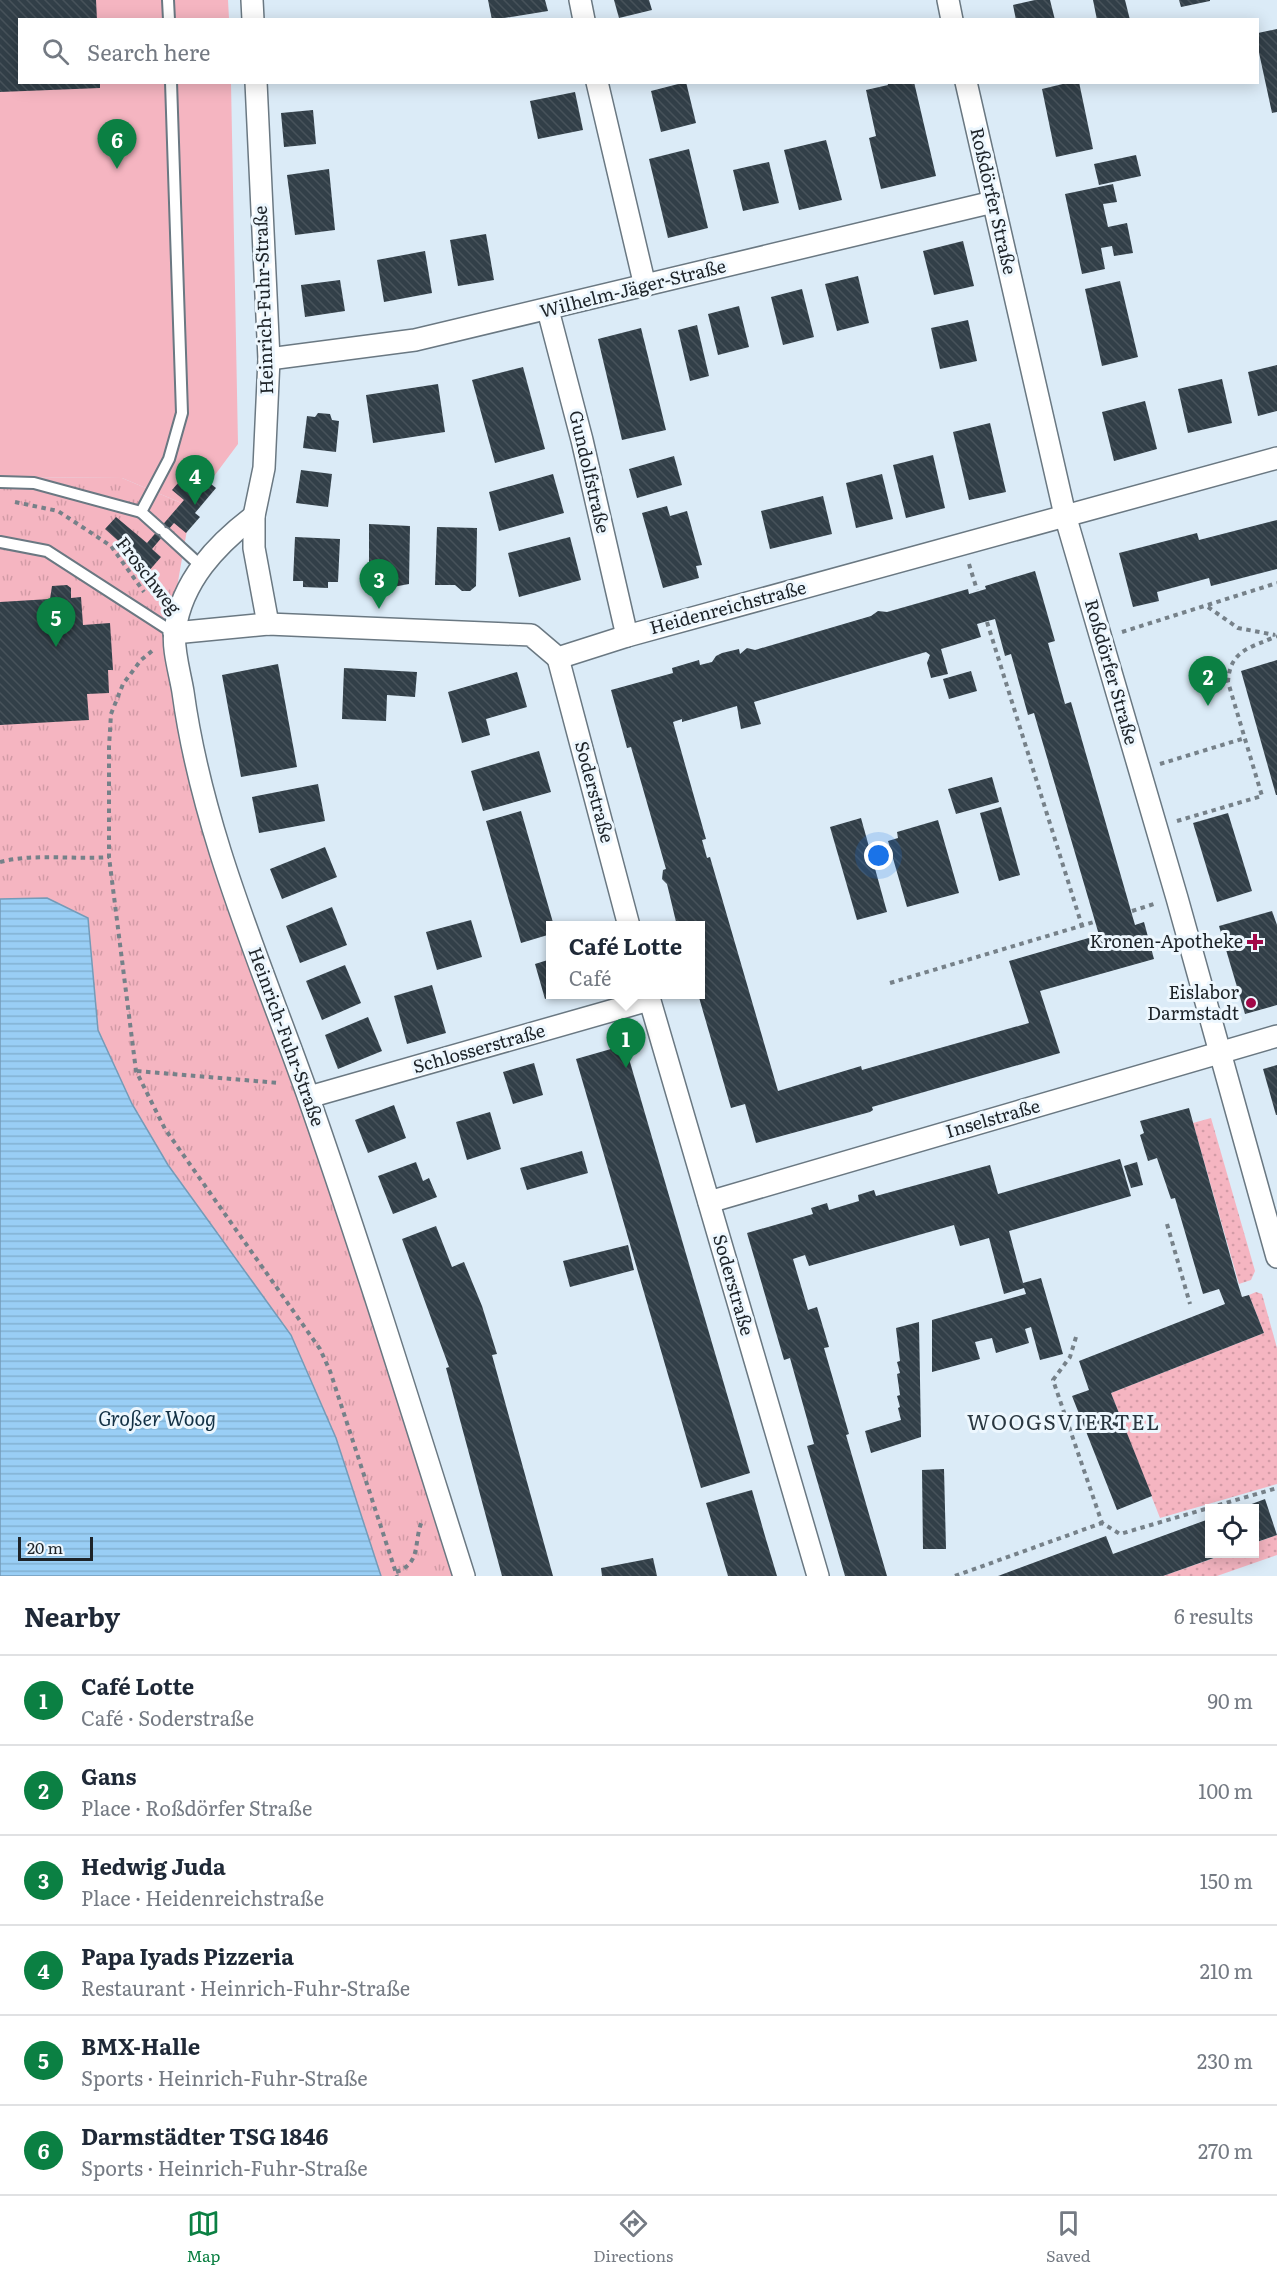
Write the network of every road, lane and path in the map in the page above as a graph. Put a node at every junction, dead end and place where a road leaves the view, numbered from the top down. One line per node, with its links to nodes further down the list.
1 (168, 0): 5 (lane)
2 (252, 0): 6 (street)
3 (580, 0): 7 (street)
4 (948, 0): 8 (street)
5 (169, 18)
6 (253, 18)
7 (584, 18)
8 (952, 18)
9 (171, 84): 20 (lane)
10 (256, 84): 16 (street, Heinrich-Fuhr-Straße)
11 (597, 84): 14 (street)
12 (966, 84): 13 (street, Roßdörfer Straße)
13 (993, 202): 14 (street, Wilhelm-Jäger-Straße); 21 (street, Roßdörfer Straße)
14 (645, 286): 15 (street, Wilhelm-Jäger-Straße)
15 (548, 310): 16 (street, Wilhelm-Jäger-Straße); 31 (street, Gundolfstraße)
16 (269, 359): 22 (street, Heinrich-Fuhr-Straße)
17 (1277, 458): 21 (street, Heidenreichstraße)
18 (0, 482): 20 (lane)
19 (13, 501): 26 (path, Froschweg)
20 (141, 512): 24 (lane)
21 (1065, 515): 31 (street, Heidenreichstraße); 33 (street, Roßdörfer Straße)
22 (254, 516): 24 (street, Heinrich-Fuhr-Straße); 29 (street, Heinrich-Fuhr-Straße)
23 (0, 542): 30 (lane)
24 (201, 566): 30 (street, Heinrich-Fuhr-Straße)
25 (1277, 583): 27 (path)
26 (146, 594)
27 (1208, 607): 32 (path); 33 (path)
28 (987, 622): 42 (path)
29 (268, 624): 30 (street); 34 (street)
30 (174, 633): 38 (path); 49 (street, Heinrich-Fuhr-Straße)
31 (627, 636): 34 (street, Heidenreichstraße)
32 (1277, 636): 35 (path)
33 (1101, 638): 36 (street, Roßdörfer Straße)
34 (558, 658): 40 (street, Soderstraße)
35 (1245, 738): 36 (path); 37 (path)
36 (1140, 771): 37 (street, Roßdörfer Straße)
37 (1156, 827): 47 (street, Roßdörfer Straße)
38 (109, 857): 39 (path); 48 (path)
39 (0, 862)
40 (628, 921)
41 (1094, 922): 42 (path)
42 (1082, 926): 43 (path)
43 (890, 983)
44 (641, 999): 49 (street, Schlosserstraße)
45 (649, 999): 50 (street, Soderstraße)
46 (1277, 1036): 47 (street, Inselstraße)
47 (1219, 1054): 50 (street, Inselstraße); 52 (street, Roßdörfer Straße)
48 (136, 1071): 49 (path); 58 (path)
49 (306, 1091): 56 (street, Heinrich-Fuhr-Straße)
50 (709, 1202): 60 (street, Soderstraße)
51 (1167, 1224): 53 (path)
52 (1277, 1257)
53 (1190, 1304)
54 (1076, 1337): 57 (path)
55 (1277, 1488): 57 (path)
56 (440, 1498): 58 (path); 59 (street, Heinrich-Fuhr-Straße)
57 (1102, 1522): 61 (path)
58 (397, 1574)
59 (464, 1576)
60 (818, 1576)
61 (955, 1576)

